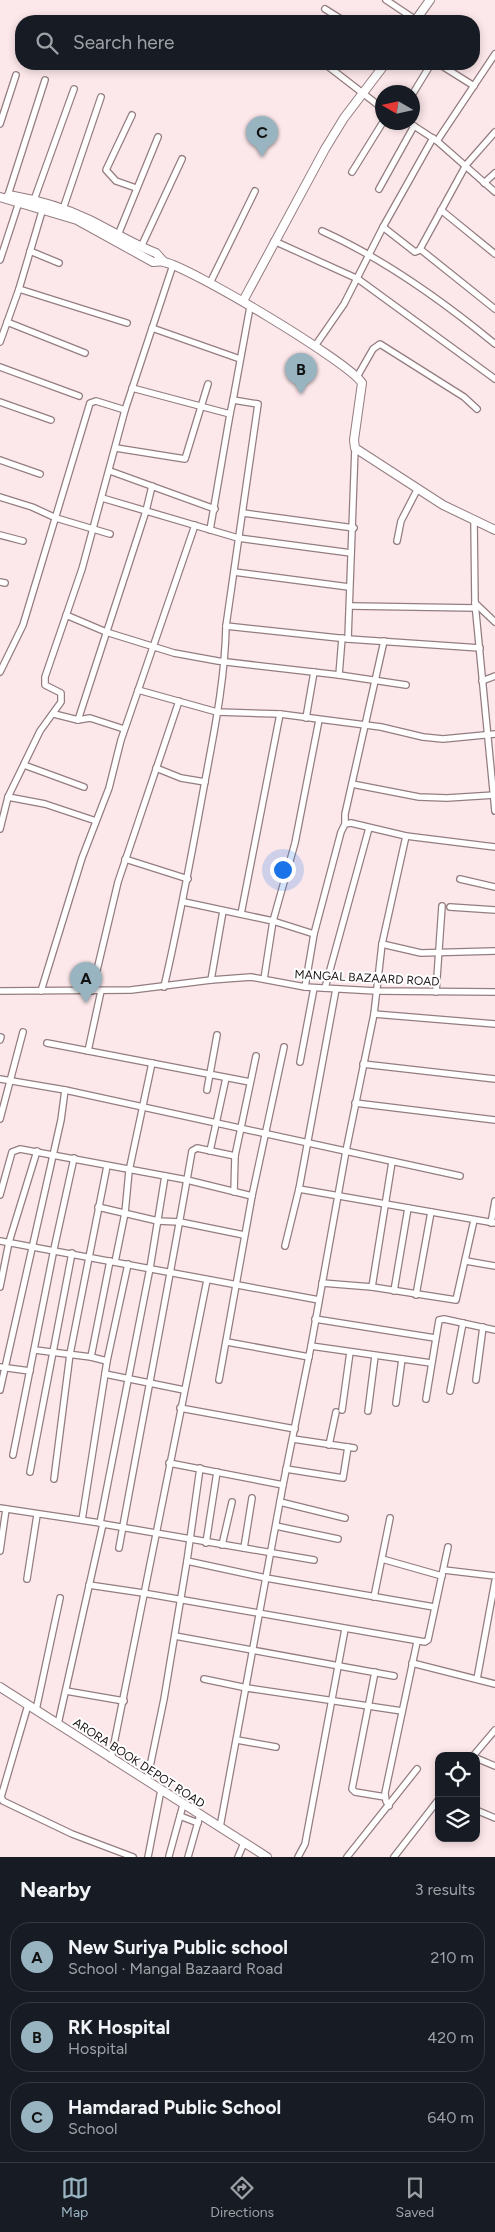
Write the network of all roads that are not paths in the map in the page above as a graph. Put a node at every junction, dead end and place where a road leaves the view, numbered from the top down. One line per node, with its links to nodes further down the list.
1 (386, 0): 5 (street)
2 (430, 0): 6 (street)
3 (325, 9): 4 (street)
4 (334, 15)
5 (407, 15)
6 (420, 15)
7 (495, 54): 15 (street)
8 (333, 70): 17 (street)
9 (381, 70): 17 (street)
10 (427, 70): 14 (street)
11 (449, 70): 15 (street)
12 (16, 75): 21 (street)
13 (45, 80): 37 (street)
14 (418, 85)
15 (474, 86): 27 (street)
16 (74, 89): 39 (street)
17 (363, 94): 19 (street); 46 (street)
18 (101, 97): 41 (street)
19 (375, 103)
20 (132, 114): 33 (street)
21 (0, 124)
22 (378, 130): 30 (street)
23 (412, 130): 34 (street)
24 (420, 130): 27 (street)
25 (495, 132): 29 (street)
26 (158, 137): 33 (street)
27 (435, 140): 29 (street); 43 (street)
28 (182, 159): 47 (street)
29 (466, 166): 32 (street); 42 (street)
30 (352, 172)
31 (495, 173): 32 (street)
32 (484, 183): 36 (street)
33 (136, 188): 45 (street)
34 (379, 189)
35 (255, 191): 57 (street)
36 (495, 192)
37 (3, 195): 38 (street)
38 (20, 200): 39 (street); 40 (street); 52 (street)
39 (34, 200): 40 (street)
40 (44, 206): 41 (street); 49 (street); 53 (street)
41 (63, 209): 45 (street)
42 (441, 210): 48 (street); 50 (street)
43 (383, 228): 48 (street); 51 (street)
44 (322, 231): 51 (street)
45 (118, 235): 47 (street)
46 (274, 240): 56 (street); 59 (street)
47 (140, 247): 53 (street)
48 (420, 250): 61 (street)
49 (30, 251): 54 (street); 58 (street)
50 (495, 254)
51 (369, 256): 56 (street); 66 (street)
52 (0, 260)
53 (164, 262): 55 (street)
54 (59, 263)
55 (173, 265): 57 (street); 64 (street)
56 (358, 279): 67 (street); 72 (street)
57 (210, 283): 59 (street)
58 (19, 289): 62 (street); 63 (street)
59 (242, 301): 60 (street)
60 (250, 307): 67 (street); 69 (street)
61 (495, 309)
62 (7, 322): 65 (street); 68 (street)
63 (127, 323)
64 (152, 328): 69 (street); 74 (street)
65 (0, 342)
66 (495, 344)
67 (315, 346): 71 (street)
68 (85, 353)
69 (240, 359): 76 (street)
70 (0, 366): 75 (street)
71 (357, 377): 79 (street); 84 (street)
72 (495, 379)
73 (208, 384): 78 (street)
74 (132, 388): 78 (street); 80 (street)
75 (79, 396)
76 (233, 400): 81 (street); 94 (street)
77 (0, 402): 82 (street)
78 (202, 407): 81 (street); 83 (street)
79 (477, 409)
80 (124, 410): 83 (street); 95 (street)
81 (230, 414): 92 (street)
82 (50, 420)
83 (116, 448): 86 (street)
84 (355, 448): 89 (street); 98 (street)
85 (0, 460): 87 (street)
86 (110, 471): 88 (street); 91 (street)
87 (40, 474)
88 (152, 486): 92 (street); 93 (street)
89 (417, 490): 96 (street); 106 (street)
90 (0, 497): 95 (street)
91 (102, 498): 93 (street); 99 (street)
92 (215, 508): 100 (street)
93 (146, 511): 97 (street); 115 (street)
94 (243, 513): 98 (street); 104 (street)
95 (56, 518): 99 (street); 121 (street)
96 (474, 521): 101 (street); 111 (street)
97 (195, 525): 100 (street); 118 (street)
98 (354, 528): 107 (street)
99 (93, 529): 103 (street); 112 (street)
100 (210, 530): 104 (street)
101 (495, 530)
102 (0, 534): 105 (street)
103 (110, 534)
104 (238, 538): 107 (street); 108 (street)
105 (23, 541)
106 (398, 541)
107 (351, 554): 109 (street)
108 (234, 572): 109 (street); 114 (street)
109 (349, 587): 110 (street)
110 (350, 606): 111 (street); 116 (street)
111 (476, 606): 113 (street); 119 (street)
112 (66, 615): 115 (street); 131 (street)
113 (495, 622)
114 (226, 626): 116 (street); 120 (street)
115 (106, 632): 118 (street); 134 (street)
116 (345, 638): 117 (street); 123 (street)
117 (384, 641): 119 (street); 125 (street)
118 (153, 645): 120 (street); 128 (street)
119 (480, 648): 126 (street)
120 (225, 661): 122 (street); 130 (street)
121 (0, 672)
122 (314, 672): 123 (street); 133 (street)
123 (339, 675): 125 (street)
124 (495, 676): 126 (street)
125 (376, 680): 127 (street); 136 (street)
126 (482, 681): 139 (street)
127 (406, 685)
128 (138, 690): 129 (street); 137 (street)
129 (179, 700): 130 (street); 141 (street)
130 (217, 712): 132 (street); 142 (street)
131 (54, 714): 134 (street); 140 (street)
132 (280, 714): 133 (street); 163 (street)
133 (306, 718): 135 (street)
134 (78, 720): 137 (street)
135 (319, 720): 136 (street); 164 (street)
136 (365, 726): 139 (street); 143 (street)
137 (124, 729): 148 (street)
138 (495, 734): 139 (street)
139 (487, 736): 145 (street)
140 (24, 765): 144 (street); 146 (street)
141 (156, 768): 142 (street); 154 (street)
142 (204, 782): 155 (street)
143 (352, 784): 145 (street); 149 (street)
144 (84, 787)
145 (494, 795): 147 (street)
146 (8, 797): 148 (street); 151 (street)
147 (495, 811)
148 (96, 821): 177 (street)
149 (345, 824): 150 (street); 165 (street)
150 (369, 828): 152 (street); 174 (street)
151 (0, 829)
152 (406, 836): 153 (street); 166 (street)
153 (495, 848)
154 (125, 858): 155 (street); 178 (street)
155 (188, 879): 158 (street)
156 (460, 880): 157 (street)
157 (495, 887)
158 (184, 902): 162 (street); 171 (street)
159 (442, 906): 168 (street)
160 (450, 907): 161 (street)
161 (495, 910)
162 (223, 911): 163 (street); 170 (street)
163 (241, 914): 164 (street)
164 (273, 921): 165 (street); 169 (street)
165 (314, 934): 172 (street)
166 (382, 944): 168 (street); 180 (street)
167 (495, 951): 168 (street)
168 (438, 953): 181 (street)
169 (264, 979): 170 (street, MANGAL BAZAARD ROAD); 172 (street, MANGAL BAZAARD ROAD)
170 (211, 980): 171 (street, MANGAL BAZAARD ROAD)
171 (164, 987): 179 (street, MANGAL BAZAARD ROAD)
172 (305, 987): 173 (street, MANGAL BAZAARD ROAD)
173 (314, 988): 174 (street, MANGAL BAZAARD ROAD); 191 (street)
174 (325, 988): 175 (street, MANGAL BAZAARD ROAD)
175 (336, 989): 180 (street, MANGAL BAZAARD ROAD); 209 (street)
176 (0, 991): 177 (street, MANGAL BAZAARD ROAD)
177 (41, 991): 178 (street, MANGAL BAZAARD ROAD)
178 (92, 991): 179 (street, MANGAL BAZAARD ROAD)
179 (101, 991): 189 (street)
180 (376, 991): 181 (street, MANGAL BAZAARD ROAD); 183 (street)
181 (436, 992): 182 (street, MANGAL BAZAARD ROAD)
182 (495, 992)
183 (374, 1014): 184 (street); 193 (street)
184 (495, 1024)
185 (23, 1032): 198 (street)
186 (216, 1035): 194 (street)
187 (47, 1043): 189 (street)
188 (284, 1048): 208 (street)
189 (88, 1051): 192 (street)
190 (256, 1056): 199 (street)
191 (300, 1062)
192 (152, 1063): 194 (street); 203 (street)
193 (363, 1064): 196 (street); 202 (street)
194 (210, 1074): 195 (street); 201 (street)
195 (226, 1078): 199 (street); 206 (street)
196 (495, 1078)
197 (0, 1079): 198 (street)
198 (11, 1081): 200 (street); 204 (street)
199 (250, 1082): 207 (street)
200 (66, 1090): 203 (street); 213 (street)
201 (207, 1090)
202 (355, 1103): 205 (street); 212 (street)
203 (142, 1108): 206 (street); 218 (street)
204 (0, 1119)
205 (495, 1120)
206 (216, 1124): 207 (street); 211 (street)
207 (241, 1130): 208 (street); 214 (street)
208 (266, 1135): 209 (street); 225 (street)
209 (307, 1143): 212 (street); 222 (street)
210 (37, 1151): 213 (street); 224 (street); 239 (street)
211 (210, 1151): 214 (street); 221 (street)
212 (346, 1151): 216 (street); 226 (street)
213 (53, 1154): 215 (street); 240 (street)
214 (235, 1156): 223 (street)
215 (74, 1158): 217 (street); 242 (street)
216 (392, 1162): 220 (street); 228 (street)
217 (107, 1166): 218 (street); 229 (street)
218 (129, 1170): 219 (street); 232 (street)
219 (165, 1176): 221 (street); 233 (street)
220 (460, 1176)
221 (187, 1180): 223 (street); 235 (street)
222 (299, 1189): 226 (street); 241 (street)
223 (234, 1192): 225 (street)
224 (0, 1195)
225 (252, 1196): 237 (street)
226 (338, 1197): 228 (street); 252 (street)
227 (495, 1201): 236 (street)
228 (385, 1204): 230 (street); 255 (street)
229 (98, 1207): 232 (street); 244 (street)
230 (408, 1208): 231 (street); 256 (street)
231 (431, 1212): 234 (street); 257 (street)
232 (125, 1213): 233 (street); 245 (street)
233 (158, 1220): 235 (street); 249 (street)
234 (474, 1220): 236 (street); 246 (street)
235 (180, 1222): 237 (street); 250 (street)
236 (493, 1223)
237 (244, 1235): 253 (street)
238 (0, 1240): 239 (street)
239 (9, 1242): 240 (street); 254 (street)
240 (32, 1246): 242 (street); 276 (street)
241 (285, 1246)
242 (54, 1249): 243 (street); 266 (street)
243 (72, 1253): 244 (street); 267 (street)
244 (88, 1257): 245 (street); 269 (street)
245 (112, 1261): 247 (street); 271 (street)
246 (466, 1261): 248 (street); 257 (street)
247 (128, 1264): 249 (street); 274 (street)
248 (495, 1266)
249 (150, 1268): 250 (street); 279 (street)
250 (172, 1273): 251 (street); 282 (street)
251 (207, 1280): 253 (street); 284 (street)
252 (322, 1283): 255 (street); 258 (street)
253 (237, 1286): 258 (street); 264 (street)
254 (0, 1287)
255 (372, 1288): 256 (street)
256 (394, 1291): 257 (street)
257 (416, 1295)
258 (319, 1300): 259 (street)
259 (315, 1319): 263 (street); 265 (street)
260 (463, 1323): 261 (street); 263 (street); 285 (street)
261 (483, 1327): 262 (street); 281 (street)
262 (495, 1330)
263 (435, 1338): 275 (street)
264 (227, 1342): 272 (street); 280 (street)
265 (311, 1346): 268 (street); 272 (street)
266 (35, 1350): 267 (street); 277 (street)
267 (53, 1352): 269 (street); 297 (street)
268 (350, 1352): 270 (street); 292 (street)
269 (70, 1354): 271 (street); 299 (street)
270 (375, 1356): 273 (street); 289 (street)
271 (91, 1357): 274 (street)
272 (309, 1357): 290 (street)
273 (402, 1359): 275 (street); 287 (street)
274 (107, 1361): 278 (street)
275 (431, 1362): 286 (street)
276 (2, 1367): 277 (street); 283 (street)
277 (30, 1371): 293 (street)
278 (105, 1374): 279 (street); 308 (street)
279 (128, 1378): 282 (street); 309 (street)
280 (219, 1380)
281 (476, 1380)
282 (149, 1382): 284 (street); 311 (street)
283 (0, 1390)
284 (184, 1390): 288 (street)
285 (450, 1391)
286 (426, 1399)
287 (396, 1403)
288 (180, 1408): 290 (street); 294 (street)
289 (368, 1411)
290 (295, 1429): 291 (street)
291 (293, 1439): 292 (street); 296 (street)
292 (329, 1445): 296 (street)
293 (13, 1455)
294 (169, 1464): 295 (street); 312 (street)
295 (200, 1468): 298 (street); 313 (street)
296 (286, 1469): 300 (street)
297 (30, 1472)
298 (217, 1472): 300 (street); 315 (street)
299 (54, 1479)
300 (283, 1485): 303 (street)
301 (252, 1498): 319 (street)
302 (232, 1502): 316 (street)
303 (280, 1502): 306 (street); 310 (street)
304 (3, 1509): 305 (street); 320 (street)
305 (38, 1515): 308 (street); 328 (street)
306 (346, 1518)
307 (390, 1518): 322 (street)
308 (82, 1520): 309 (street)
309 (102, 1524): 311 (street); 330 (street)
310 (276, 1526): 314 (street); 321 (street)
311 (123, 1527): 312 (street); 318 (street)
312 (156, 1532): 313 (street); 331 (street)
313 (190, 1540): 315 (street); 324 (street)
314 (338, 1540)
315 (206, 1542): 316 (street)
316 (222, 1545): 319 (street)
317 (448, 1547): 325 (street)
318 (119, 1548)
319 (244, 1548): 321 (street)
320 (0, 1551)
321 (271, 1553): 323 (street); 327 (street)
322 (382, 1559): 325 (street); 332 (street)
323 (314, 1560)
324 (187, 1561): 327 (street); 334 (street)
325 (443, 1573): 326 (street); 335 (street)
326 (495, 1576)
327 (266, 1578): 332 (street); 336 (street)
328 (27, 1579)
329 (495, 1581): 346 (street)
330 (89, 1585): 331 (street); 350 (street)
331 (143, 1593): 334 (street); 351 (street)
332 (374, 1597): 335 (street)
333 (60, 1598): 355 (street)
334 (182, 1599): 336 (street); 338 (street)
335 (434, 1607): 339 (street)
336 (260, 1613): 337 (street); 340 (street)
337 (345, 1629): 339 (street); 342 (street)
338 (175, 1636): 340 (street); 366 (street)
339 (416, 1642): 341 (street)
340 (254, 1649): 342 (street); 349 (street)
341 (412, 1663): 346 (street); 356 (street)
342 (338, 1665): 343 (street); 352 (street)
343 (375, 1672): 344 (street); 354 (street)
344 (394, 1676)
345 (204, 1679): 349 (street)
346 (477, 1679): 347 (street)
347 (495, 1684)
348 (0, 1687): 353 (street, ARORA BOOK DEPOT ROAD)
349 (246, 1688): 352 (street); 359 (street)
350 (66, 1691): 351 (street); 357 (street)
351 (124, 1701): 362 (street)
352 (332, 1701): 354 (street); 384 (street)
353 (28, 1705): 355 (street, ARORA BOOK DEPOT ROAD); 379 (street)
354 (368, 1705): 356 (street); 368 (street)
355 (36, 1710): 357 (street, ARORA BOOK DEPOT ROAD)
356 (402, 1711): 368 (street)
357 (58, 1724): 362 (street, ARORA BOOK DEPOT ROAD)
358 (495, 1730): 361 (street)
359 (237, 1740): 360 (street); 376 (street)
360 (276, 1747)
361 (476, 1752)
362 (112, 1759): 366 (street, ARORA BOOK DEPOT ROAD)
363 (480, 1760): 364 (street)
364 (495, 1766)
365 (418, 1770): 371 (street)
366 (147, 1781): 367 (street, ARORA BOOK DEPOT ROAD)
367 (161, 1790): 370 (street, ARORA BOOK DEPOT ROAD); 380 (street)
368 (385, 1797): 371 (street)
369 (435, 1804): 386 (street)
370 (184, 1805): 373 (street); 375 (street, ARORA BOOK DEPOT ROAD)
371 (389, 1806): 385 (street)
372 (480, 1812): 374 (street)
373 (180, 1816): 375 (street); 378 (street)
374 (495, 1818)
375 (199, 1819): 376 (street, ARORA BOOK DEPOT ROAD); 381 (street)
376 (220, 1827): 377 (street, ARORA BOOK DEPOT ROAD)
377 (244, 1843): 382 (street); 383 (street, ARORA BOOK DEPOT ROAD)
378 (169, 1856)
379 (133, 1857)
380 (148, 1857)
381 (188, 1857)
382 (238, 1857)
383 (266, 1857)
384 (298, 1857)
385 (347, 1857)
386 (394, 1857)

